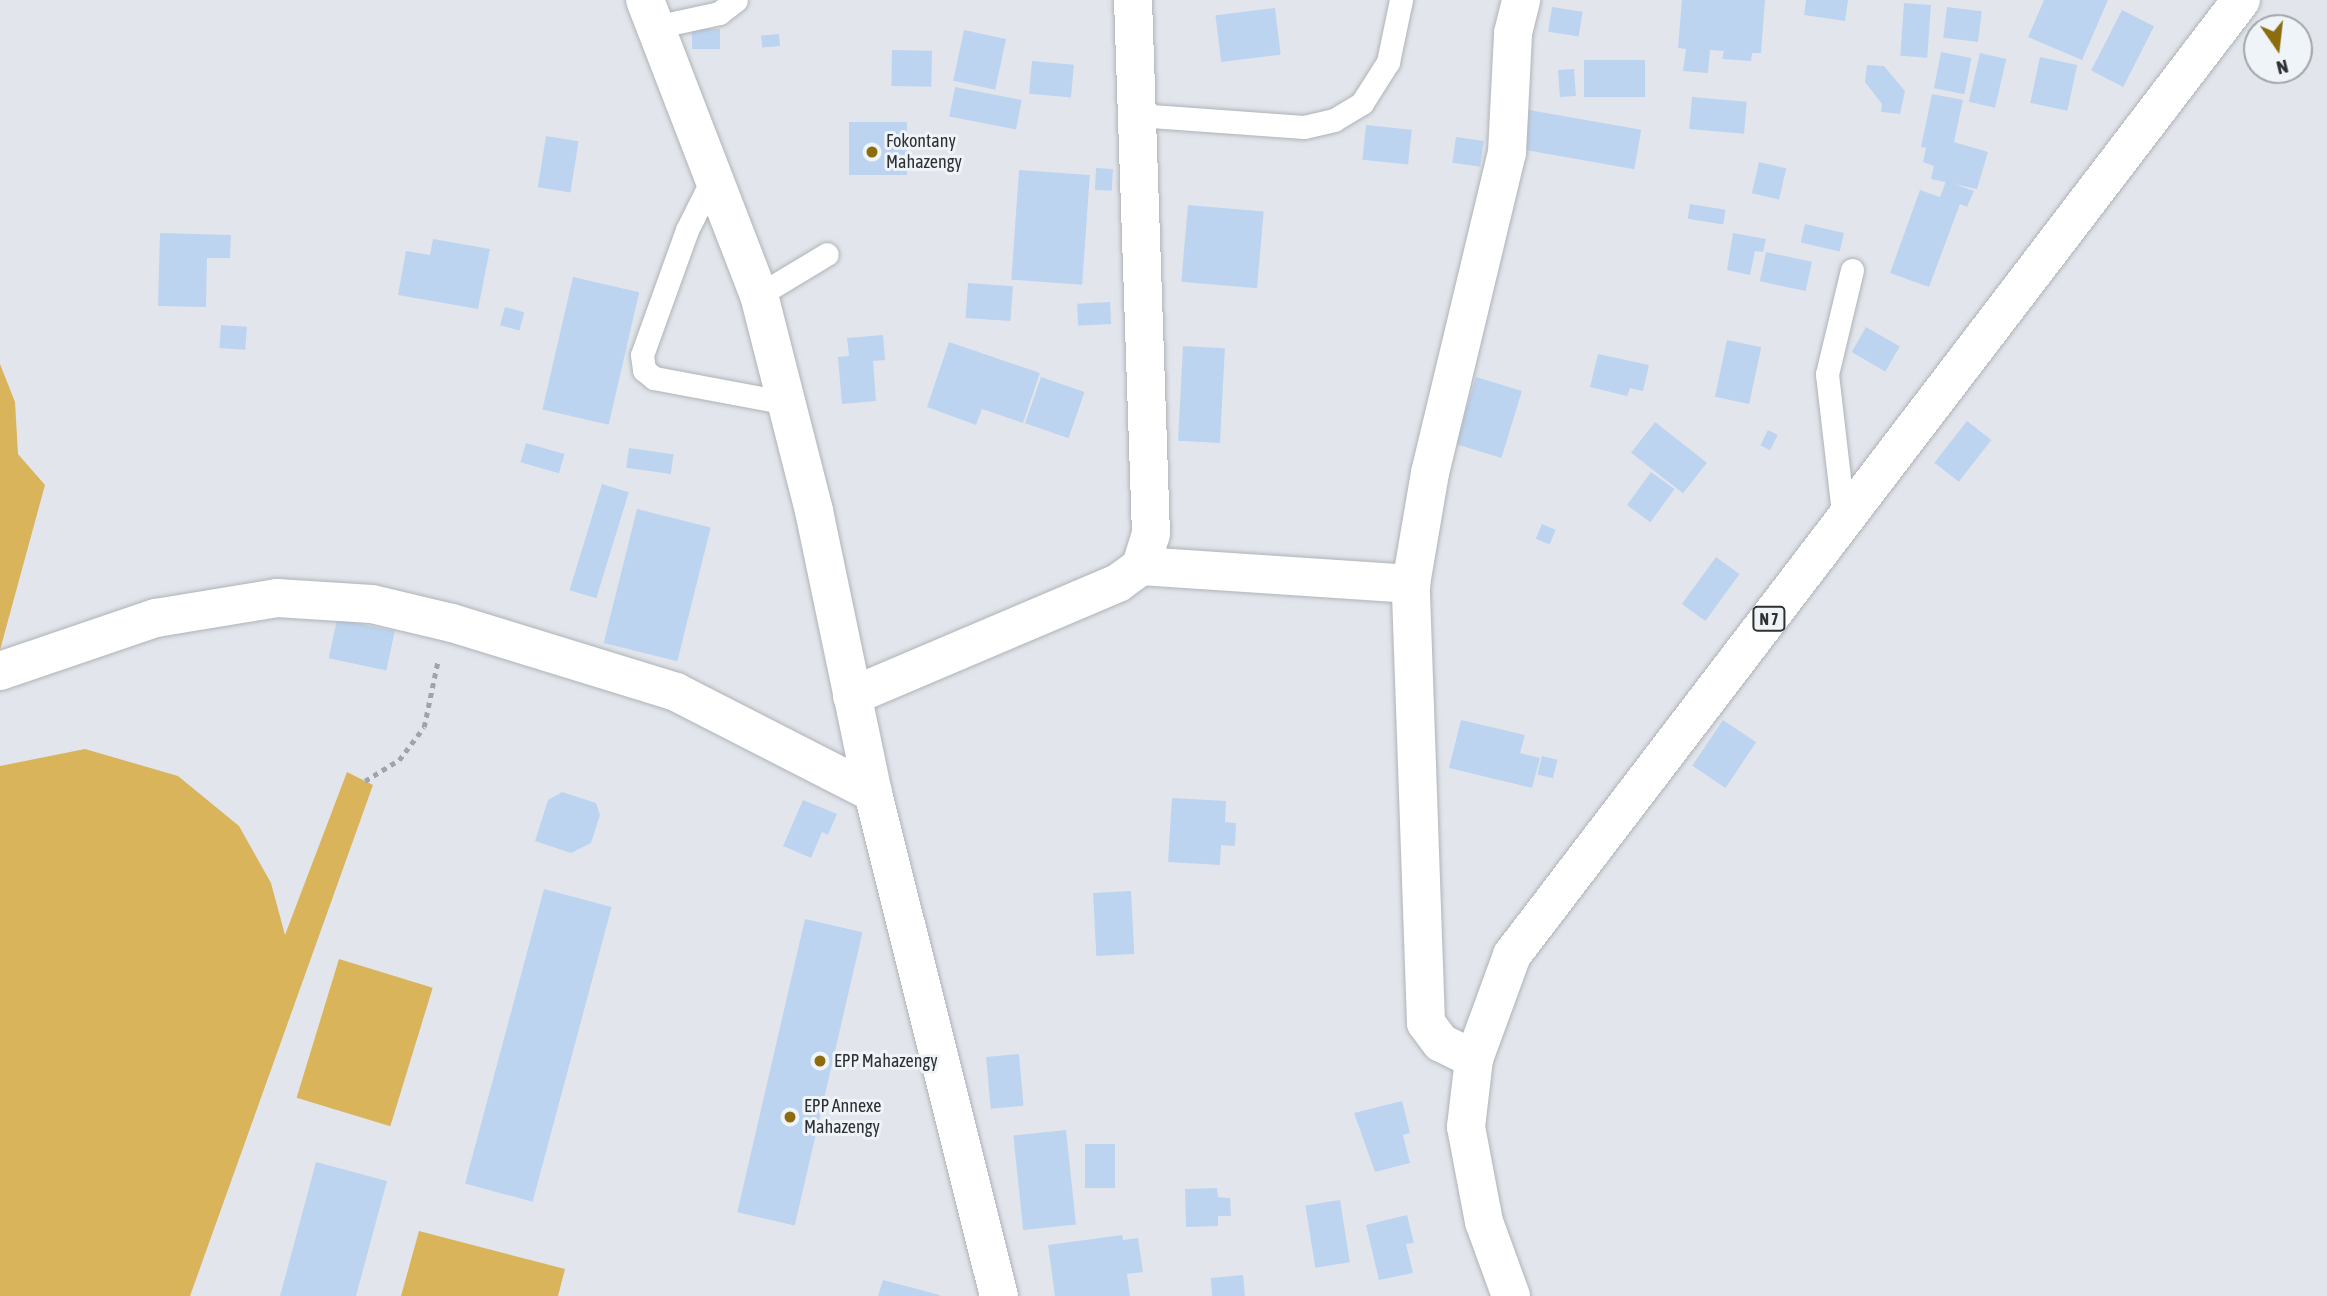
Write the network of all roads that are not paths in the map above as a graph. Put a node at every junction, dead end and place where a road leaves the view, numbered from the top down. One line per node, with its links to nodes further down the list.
1 (736, 0): 6 (lane)
2 (1133, 0): 7 (street)
3 (1401, 0): 7 (lane)
4 (1521, 0): 15 (street)
5 (2241, 0): 13 (street, N 7)
6 (650, 13): 8 (street)
7 (1137, 115): 14 (street)
8 (713, 178): 11 (street); 12 (lane)
9 (827, 254): 11 (lane)
10 (1852, 270): 13 (lane)
11 (759, 295): 12 (street)
12 (788, 403): 17 (street)
13 (1844, 521): 19 (street, N 7)
14 (1141, 566): 15 (street); 17 (street)
15 (1411, 584): 19 (street)
16 (0, 671): 18 (street)
17 (852, 696): 18 (street)
18 (873, 793): 20 (street)
19 (1474, 1059): 21 (street, N 7)
20 (999, 1296)
21 (1511, 1296)

